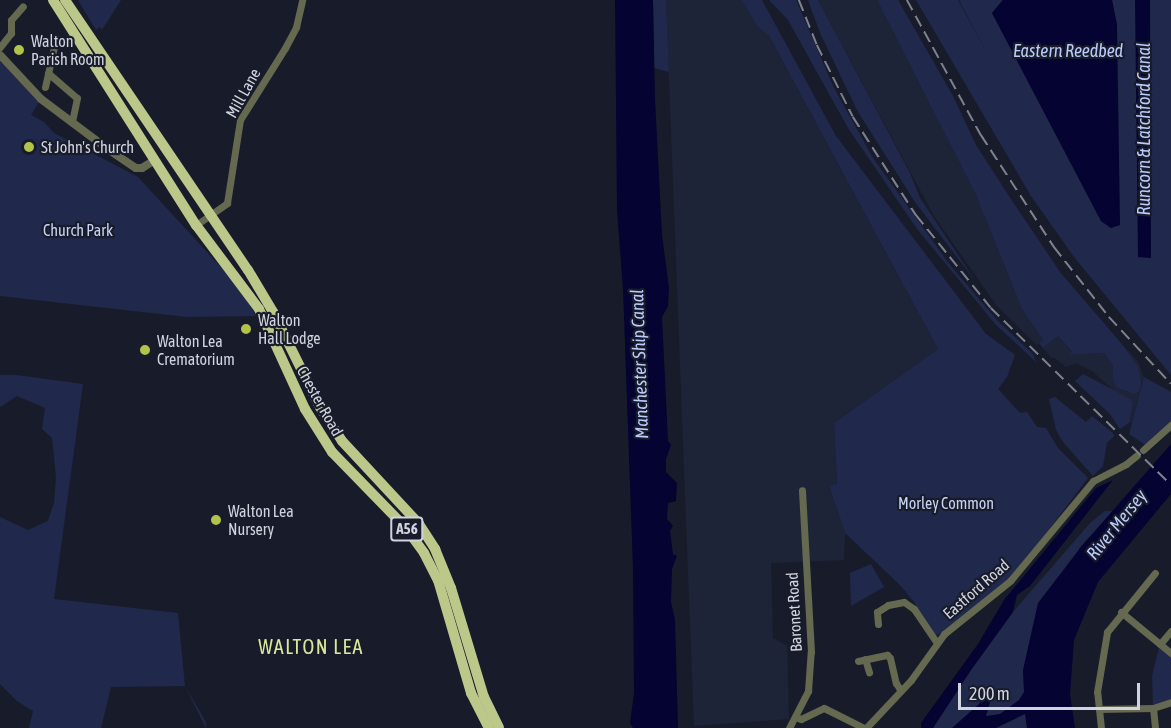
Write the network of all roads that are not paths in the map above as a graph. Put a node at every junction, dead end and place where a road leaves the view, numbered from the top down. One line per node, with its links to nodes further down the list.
1 (53, 0): 11 (highway, Chester Road / A56)
2 (65, 0): 12 (highway, Chester Road / A56)
3 (302, 0): 12 (street, Mill Lane)
4 (23, 6): 6 (street)
5 (56, 38): 8 (street)
6 (0, 47)
7 (0, 55): 10 (street)
8 (48, 73): 9 (street); 10 (street)
9 (45, 87)
10 (72, 122): 11 (street)
11 (155, 160): 13 (highway, Chester Road / A56)
12 (211, 215): 13 (street, Mill Lane); 30 (highway, Chester Road / A56)
13 (196, 225): 29 (highway, Chester Road / A56)
14 (1171, 425): 20 (street, Eastford Road)
15 (802, 490): 28 (street, Baronet Road)
16 (1155, 573): 17 (street)
17 (1121, 612): 21 (street); 27 (street)
18 (878, 624): 20 (street)
19 (1171, 631): 21 (street)
20 (936, 642): 24 (street, Eastford Road)
21 (1160, 644): 22 (street)
22 (1171, 653)
23 (868, 672): 24 (street)
24 (902, 691): 32 (street, Eastford Road)
25 (1171, 702): 26 (street)
26 (1153, 708): 27 (street); 34 (street)
27 (1099, 709): 33 (street)
28 (795, 717): 31 (street, Baronet Road); 32 (street)
29 (489, 728)
30 (499, 728)
31 (789, 728)
32 (865, 728)
33 (1101, 728)
34 (1155, 728)

